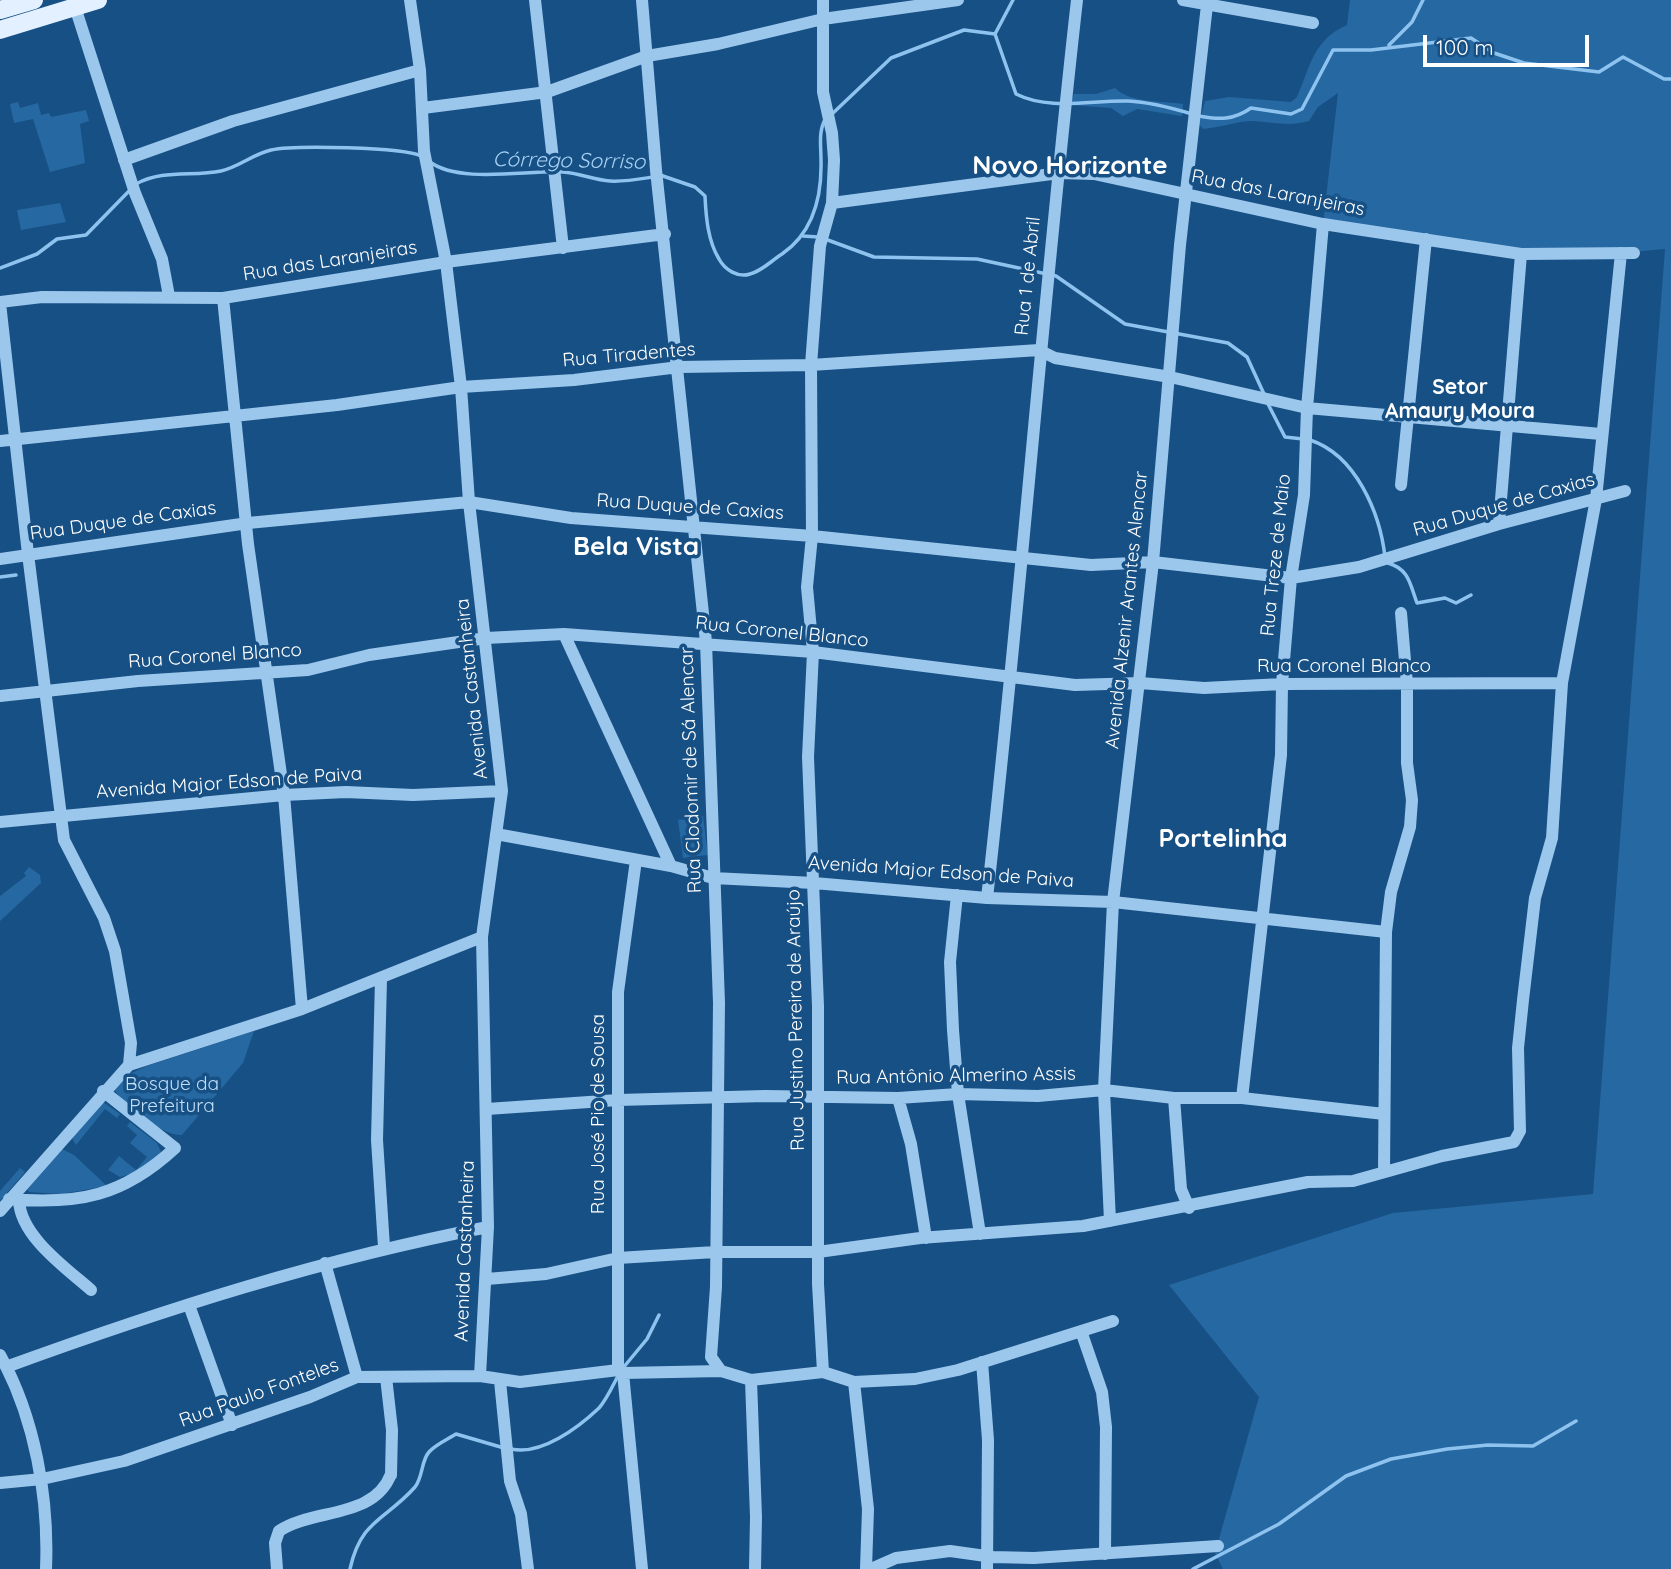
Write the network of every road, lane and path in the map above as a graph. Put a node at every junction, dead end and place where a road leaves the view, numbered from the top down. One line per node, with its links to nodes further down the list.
1 (34, 0): 12 (main road)
2 (98, 0): 10 (main road)
3 (410, 0): 17 (street, Avenida Castanheira)
4 (535, 0): 18 (street)
5 (642, 0): 16 (street, Rua Clodomir de Sá Alencar)
6 (823, 0): 13 (street, Rua Justino Pereira de Araújo)
7 (958, 0): 13 (street)
8 (1077, 0): 21 (street, Rua 1 de Abril)
9 (1183, 0): 11 (street)
10 (75, 4): 15 (main road); 20 (street)
11 (1207, 5): 14 (street); 22 (street, Avenida Alzenir Arantes Alencar)
12 (0, 10)
13 (824, 19): 16 (street); 23 (street, Rua Justino Pereira de Araújo)
14 (1313, 23)
15 (0, 30)
16 (648, 56): 18 (street); 25 (street, Rua Clodomir de Sá Alencar)
17 (420, 71): 19 (street, Avenida Castanheira); 20 (street)
18 (547, 92): 19 (street); 27 (street)
19 (423, 108): 29 (street, Avenida Castanheira)
20 (124, 160): 30 (street)
21 (1059, 173): 22 (street, Rua das Laranjeiras); 23 (street, Rua das Laranjeiras); 33 (street, Rua 1 de Abril)
22 (1185, 195): 24 (street, Rua das Laranjeiras); 36 (street, Avenida Alzenir Arantes Alencar)
23 (832, 203): 34 (street, Rua Justino Pereira de Araújo)
24 (1323, 224): 26 (street, Rua das Laranjeiras); 38 (street, Rua Treze de Maio)
25 (664, 234): 27 (street, Rua das Laranjeiras); 35 (street, Rua Clodomir de Sá Alencar)
26 (1426, 239): 28 (street, Rua das Laranjeiras); 40 (street)
27 (563, 248): 29 (street, Rua das Laranjeiras)
28 (1521, 254): 41 (street); 42 (street, Rua das Laranjeiras)
29 (446, 261): 31 (street, Rua das Laranjeiras); 37 (street, Avenida Castanheira)
30 (169, 296): 31 (street, Rua das Laranjeiras); 32 (street, Rua das Laranjeiras)
31 (223, 298): 39 (street)
32 (0, 303): 43 (street)
33 (1039, 350): 34 (street, Rua Tiradentes); 36 (street, Rua Tiradentes); 54 (street, Rua 1 de Abril)
34 (811, 365): 35 (street, Rua Tiradentes); 52 (street, Rua Justino Pereira de Araújo)
35 (679, 368): 37 (street, Rua Tiradentes); 51 (street, Rua Clodomir de Sá Alencar)
36 (1170, 377): 38 (street, Rua Tiradentes); 56 (street, Avenida Alzenir Arantes Alencar)
37 (461, 387): 39 (street, Rua Tiradentes); 48 (street, Avenida Castanheira)
38 (1307, 408): 40 (street); 57 (street, Rua Treze de Maio)
39 (236, 414): 43 (street, Rua Tiradentes); 49 (street)
40 (1408, 418): 41 (street); 45 (street)
41 (1507, 426): 42 (street); 50 (street)
42 (1601, 434): 47 (street)
43 (14, 440): 44 (street, Rua Tiradentes); 53 (street)
44 (0, 441)
45 (1401, 485)
46 (1625, 491): 47 (street, Rua Duque de Caxias)
47 (1596, 499): 50 (street, Rua Duque de Caxias); 66 (street)
48 (469, 502): 49 (street, Rua Duque de Caxias); 51 (street, Rua Duque de Caxias); 60 (street, Avenida Castanheira)
49 (248, 523): 53 (street, Rua Duque de Caxias); 63 (street)
50 (1499, 524): 57 (street, Rua Duque de Caxias)
51 (694, 526): 52 (street, Rua Duque de Caxias); 61 (street, Rua Clodomir de Sá Alencar)
52 (812, 536): 54 (street, Rua Duque de Caxias); 62 (street, Rua Justino Pereira de Araújo)
53 (27, 554): 55 (street, Rua Duque de Caxias); 69 (street)
54 (1021, 556): 56 (street, Rua Duque de Caxias); 64 (street, Rua 1 de Abril)
55 (0, 559)
56 (1153, 562): 57 (street, Rua Duque de Caxias); 65 (street, Avenida Alzenir Arantes Alencar)
57 (1291, 578): 67 (street, Rua Treze de Maio)
58 (1401, 613): 68 (street)
59 (564, 634): 60 (street, Rua Coronel Blanco); 61 (street, Rua Coronel Blanco); 77 (street)
60 (486, 638): 63 (street, Rua Coronel Blanco); 71 (street, Avenida Castanheira)
61 (706, 642): 62 (street, Rua Coronel Blanco); 78 (street, Rua Clodomir de Sá Alencar)
62 (813, 652): 64 (street, Rua Coronel Blanco); 79 (street, Rua Justino Pereira de Araújo)
63 (268, 670): 69 (street, Rua Coronel Blanco); 72 (street)
64 (1013, 676): 65 (street, Rua Coronel Blanco); 81 (street, Rua 1 de Abril)
65 (1140, 683): 67 (street, Rua Coronel Blanco); 82 (street, Avenida Alzenir Arantes Alencar)
66 (1562, 683): 68 (street, Rua Coronel Blanco); 100 (street)
67 (1282, 684): 68 (street, Rua Coronel Blanco); 83 (street, Rua Treze de Maio)
68 (1407, 684): 84 (street)
69 (46, 691): 70 (street, Rua Coronel Blanco); 73 (street)
70 (0, 696)
71 (502, 791): 72 (street, Avenida Major Edson de Paiva); 75 (street, Avenida Castanheira)
72 (284, 795): 73 (street, Avenida Major Edson de Paiva); 87 (street)
73 (61, 814): 74 (street, Avenida Major Edson de Paiva); 88 (street)
74 (0, 822)
75 (496, 834): 76 (street, Avenida Major Edson de Paiva); 85 (street, Avenida Castanheira)
76 (636, 860): 77 (street, Avenida Major Edson de Paiva); 97 (street, Rua José Pio de Sousa)
77 (671, 866): 78 (street, Avenida Major Edson de Paiva)
78 (713, 878): 79 (street, Avenida Major Edson de Paiva); 92 (street, Rua Clodomir de Sá Alencar)
79 (814, 883): 80 (street, Avenida Major Edson de Paiva); 93 (street, Rua Justino Pereira de Araújo)
80 (957, 895): 81 (street, Avenida Major Edson de Paiva); 91 (street)
81 (987, 898): 82 (street, Avenida Major Edson de Paiva)
82 (1113, 902): 83 (street, Avenida Major Edson de Paiva); 89 (street, Avenida Alzenir Arantes Alencar)
83 (1261, 920): 84 (street, Avenida Major Edson de Paiva); 96 (street, Rua Treze de Maio)
84 (1386, 932): 99 (street)
85 (482, 937): 86 (street); 98 (street, Avenida Castanheira)
86 (381, 979): 87 (street); 108 (street)
87 (302, 1009): 88 (street)
88 (129, 1065): 90 (street)
89 (1104, 1090): 91 (street, Rua Antônio Almerino Assis); 95 (street, Rua Antônio Almerino Assis); 104 (street, Avenida Alzenir Arantes Alencar)
90 (103, 1091): 101 (street); 101 (street)
91 (958, 1094): 94 (street, Rua Antônio Almerino Assis); 106 (street)
92 (717, 1098): 93 (street, Rua Antônio Almerino Assis); 97 (street, Rua Antônio Almerino Assis); 109 (street, Rua Clodomir de Sá Alencar)
93 (816, 1098): 94 (street, Rua Antônio Almerino Assis); 110 (street, Rua Justino Pereira de Araújo)
94 (898, 1098): 107 (street)
95 (1174, 1098): 96 (street, Rua Antônio Almerino Assis); 102 (street)
96 (1242, 1098): 99 (street, Rua Antônio Almerino Assis)
97 (618, 1100): 98 (street, Rua Antônio Almerino Assis); 111 (street, Rua José Pio de Sousa)
98 (487, 1108): 105 (street, Avenida Castanheira)
99 (1384, 1114): 100 (street)
100 (1384, 1172): 102 (street)
101 (14, 1199): 103 (street); 114 (street)
102 (1188, 1208): 104 (street)
103 (0, 1211)
104 (1110, 1221): 106 (street)
105 (488, 1227): 108 (street); 113 (street, Avenida Castanheira)
106 (981, 1234): 107 (street)
107 (926, 1238): 110 (street)
108 (384, 1247): 112 (street)
109 (715, 1252): 110 (street); 111 (street); 121 (street, Rua Clodomir de Sá Alencar)
110 (818, 1252): 122 (street, Rua Justino Pereira de Araújo)
111 (618, 1258): 113 (street); 120 (street, Rua José Pio de Sousa)
112 (325, 1263): 115 (street); 124 (street)
113 (487, 1279): 123 (street, Avenida Castanheira)
114 (91, 1290)
115 (189, 1305): 118 (street); 129 (street)
116 (1113, 1321): 117 (street)
117 (1082, 1331): 119 (street); 133 (street)
118 (3, 1361): 130 (street)
119 (982, 1362): 128 (street); 134 (street)
120 (620, 1371): 121 (street, Rua Paulo Fonteles); 127 (street, Rua Paulo Fonteles); 138 (street, Rua José Pio de Sousa)
121 (721, 1371): 126 (street)
122 (823, 1372): 126 (street); 128 (street)
123 (480, 1376): 125 (street, Rua Paulo Fonteles); 127 (street, Rua Paulo Fonteles)
124 (357, 1377): 125 (street, Rua Paulo Fonteles); 129 (street, Rua Paulo Fonteles)
125 (386, 1377): 136 (street)
126 (751, 1380): 139 (street)
127 (500, 1381): 137 (street)
128 (854, 1382): 140 (street)
129 (232, 1425): 130 (street, Rua Paulo Fonteles)
130 (42, 1479): 131 (street, Rua Paulo Fonteles); 135 (street)
131 (0, 1483)
132 (1218, 1546): 133 (street)
133 (1105, 1554): 134 (street)
134 (987, 1563): 140 (street)
135 (46, 1569)
136 (278, 1569)
137 (528, 1569)
138 (642, 1569)
139 (755, 1569)
140 (868, 1569)

